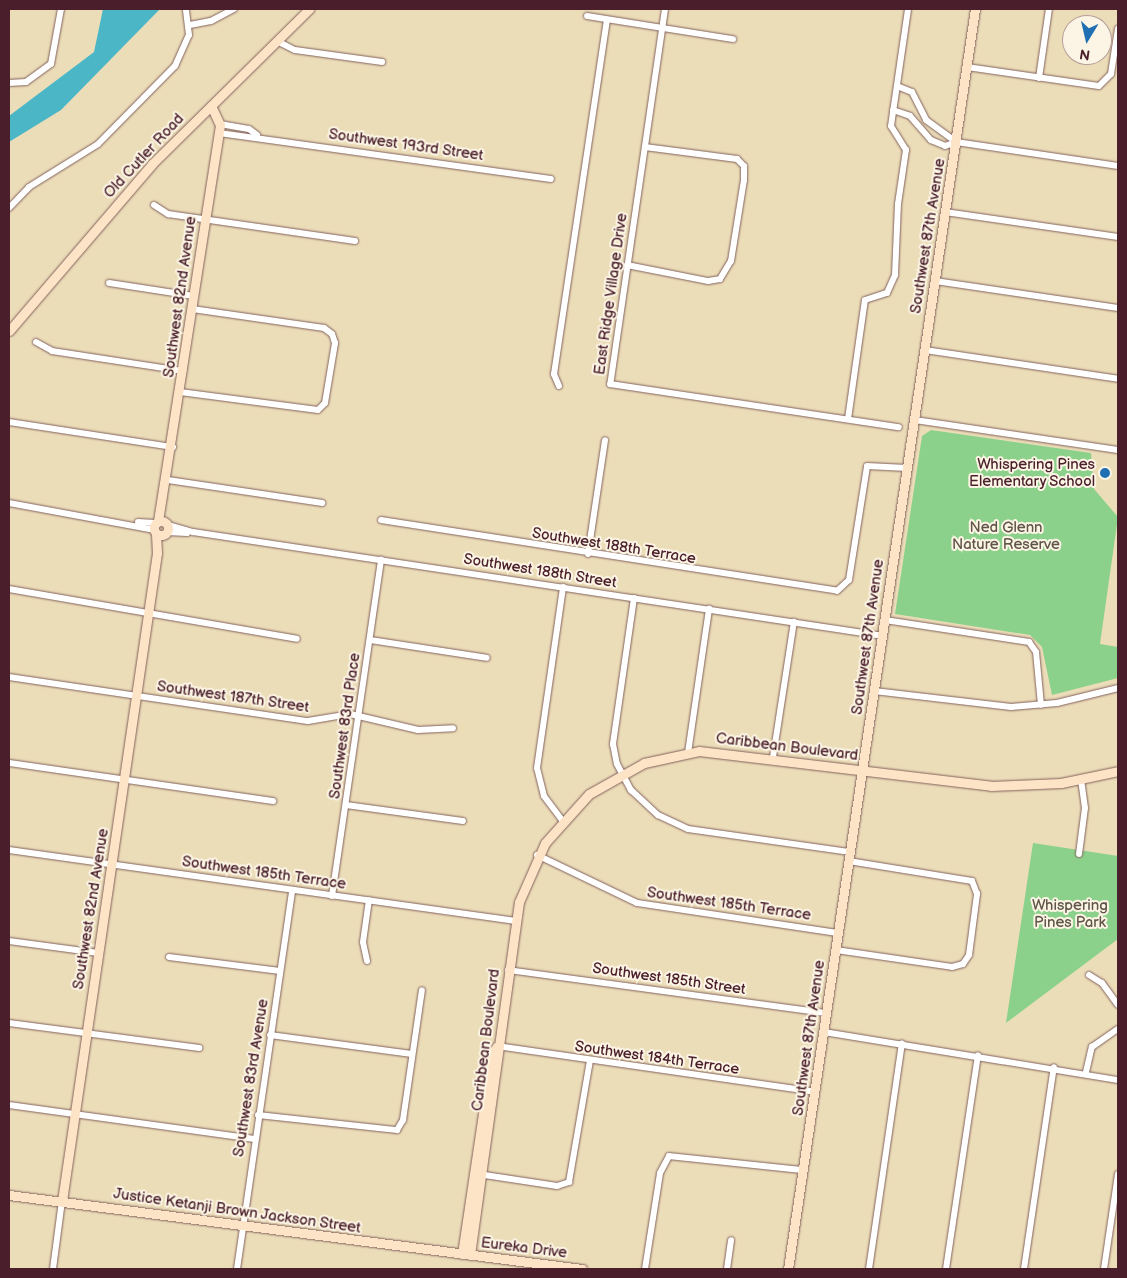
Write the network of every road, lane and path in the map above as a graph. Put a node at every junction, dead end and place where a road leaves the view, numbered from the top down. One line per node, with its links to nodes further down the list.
1 (62, 9): 19 (street)
2 (186, 9): 11 (street)
3 (234, 9): 11 (street)
4 (310, 9): 15 (street, Old Cutler Road)
5 (665, 9): 12 (street, East Ridge Village Drive)
6 (908, 9): 20 (street)
7 (975, 9): 17 (street, Southwest 87th Avenue)
8 (1050, 9): 18 (street)
9 (587, 16): 10 (street)
10 (607, 20): 12 (street); 52 (street)
11 (190, 25): 36 (street)
12 (662, 28): 14 (street); 32 (street, East Ridge Village Drive)
13 (1118, 30): 18 (street)
14 (733, 39)
15 (276, 41): 16 (street); 21 (street, Old Cutler Road)
16 (382, 62)
17 (967, 67): 18 (street); 31 (street, Southwest 87th Avenue)
18 (1039, 78)
19 (9, 83)
20 (897, 86): 22 (street); 23 (street)
21 (211, 106): 26 (street); 47 (street, Old Cutler Road)
22 (893, 110): 24 (street); 54 (street)
23 (922, 114): 24 (street); 27 (street)
24 (913, 120): 30 (street)
25 (242, 127): 26 (street, Southwest 193rd Street); 28 (street, Southwest 193rd Street); 29 (street)
26 (220, 128): 29 (street, Southwest 193rd Street); 38 (street, Southwest 82nd Avenue)
27 (935, 128): 30 (street); 31 (street)
28 (257, 135): 29 (street, Southwest 193rd Street); 34 (street, Southwest 193rd Street)
29 (241, 136)
30 (928, 136): 31 (street)
31 (956, 142): 33 (street); 37 (street, Southwest 87th Avenue)
32 (645, 146): 41 (street, East Ridge Village Drive); 41 (street)
33 (1118, 166)
34 (551, 179)
35 (154, 205): 38 (street)
36 (9, 208)
37 (945, 212): 39 (street); 42 (street, Southwest 87th Avenue)
38 (206, 220): 40 (street); 44 (street, Southwest 82nd Avenue)
39 (1118, 237)
40 (355, 240)
41 (627, 265): 54 (street, East Ridge Village Drive)
42 (935, 281): 45 (street); 49 (street, Southwest 87th Avenue)
43 (109, 283): 44 (street)
44 (194, 296): 46 (street, Southwest 82nd Avenue)
45 (1118, 308)
46 (192, 309): 50 (street, Southwest 82nd Avenue); 53 (street)
47 (9, 331)
48 (36, 342): 50 (street)
49 (924, 350): 51 (street); 55 (street, Southwest 87th Avenue)
50 (183, 371): 53 (street, Southwest 82nd Avenue)
51 (1118, 379)
52 (559, 386)
53 (180, 392): 59 (street, Southwest 82nd Avenue)
54 (848, 419): 57 (street, East Ridge Village Drive)
55 (915, 420): 60 (street); 61 (street, Southwest 87th Avenue)
56 (9, 422): 59 (street)
57 (898, 427)
58 (605, 440): 67 (street)
59 (172, 447): 62 (street, Southwest 82nd Avenue)
60 (1118, 450)
61 (908, 468): 67 (street, Southwest 188th Terrace); 74 (street, Southwest 87th Avenue)
62 (168, 480): 64 (street); 66 (street, Southwest 82nd Avenue)
63 (9, 503): 66 (street, Southwest 188th Street)
64 (322, 503)
65 (381, 520): 67 (street, Southwest 188th Terrace)
66 (161, 527): 68 (street, Southwest 188th Street); 73 (street, Southwest 82nd Avenue)
67 (588, 554)
68 (381, 560): 69 (street, Southwest 188th Street); 78 (street, Southwest 83rd Place)
69 (563, 587): 71 (street, Southwest 188th Street); 97 (street)
70 (9, 590): 73 (street)
71 (634, 598): 72 (street, Southwest 188th Street); 92 (street)
72 (709, 610): 75 (street, Southwest 188th Street); 87 (street)
73 (149, 614): 77 (street); 83 (street, Southwest 82nd Avenue)
74 (885, 620): 76 (street, Southwest 87th Avenue); 84 (street)
75 (794, 622): 76 (street, Southwest 188th Street); 88 (street)
76 (883, 636): 82 (street, Southwest 87th Avenue)
77 (297, 639)
78 (370, 640): 79 (street); 85 (street, Southwest 83rd Place)
79 (487, 658)
80 (9, 678): 83 (street, Southwest 187th Street)
81 (1118, 688): 84 (street)
82 (874, 691): 84 (street); 90 (street, Southwest 87th Avenue)
83 (137, 696): 85 (street, Southwest 187th Street); 93 (street, Southwest 82nd Avenue)
84 (1041, 705)
85 (359, 715): 86 (street, Southwest 187th Street); 96 (street, Southwest 83rd Place)
86 (453, 728)
87 (688, 752): 88 (street, Caribbean Boulevard); 92 (street, Caribbean Boulevard)
88 (773, 758): 90 (street, Caribbean Boulevard)
89 (9, 763): 93 (street)
90 (863, 770): 94 (street, Caribbean Boulevard); 102 (street, Southwest 87th Avenue)
91 (1118, 771): 94 (street, Caribbean Boulevard)
92 (621, 773): 97 (street, Caribbean Boulevard); 102 (street)
93 (124, 780): 95 (street); 103 (street, Southwest 82nd Avenue)
94 (1080, 780): 100 (street)
95 (273, 802)
96 (346, 805): 98 (street); 105 (street, Southwest 83rd Place)
97 (562, 820): 101 (street, Caribbean Boulevard)
98 (463, 822)
99 (9, 850): 103 (street, Southwest 185th Terrace)
100 (1079, 854)
101 (537, 856): 107 (street, Caribbean Boulevard); 108 (street, Southwest 185th Terrace)
102 (850, 857): 108 (street, Southwest 87th Avenue); 110 (street)
103 (111, 865): 104 (street, Southwest 185th Terrace); 111 (street, Southwest 82nd Avenue)
104 (292, 890): 105 (street, Southwest 185th Terrace); 115 (street, Southwest 83rd Avenue)
105 (332, 896): 106 (street, Southwest 185th Terrace)
106 (369, 900): 107 (street, Southwest 185th Terrace); 113 (street)
107 (516, 921): 114 (street, Caribbean Boulevard)
108 (838, 933): 110 (street, Southwest 87th Avenue)
109 (9, 941): 111 (street)
110 (836, 950): 119 (street, Southwest 87th Avenue)
111 (98, 953): 123 (street, Southwest 82nd Avenue)
112 (169, 956): 115 (street)
113 (367, 961)
114 (508, 970): 119 (street, Southwest 185th Street); 126 (street, Caribbean Boulevard)
115 (280, 971): 124 (street, Southwest 83rd Avenue)
116 (1089, 975): 118 (street)
117 (422, 990): 128 (street)
118 (1118, 1005)
119 (826, 1013): 122 (street, Southwest 87th Avenue)
120 (9, 1023): 123 (street)
121 (1118, 1028): 132 (street)
122 (824, 1032): 125 (street); 134 (street, Southwest 87th Avenue)
123 (86, 1033): 127 (street); 136 (street, Southwest 82nd Avenue)
124 (270, 1035): 128 (street); 137 (street, Southwest 83rd Avenue)
125 (902, 1043): 129 (street); 155 (street)
126 (497, 1046): 130 (street, Southwest 184th Terrace); 140 (street, Caribbean Boulevard)
127 (199, 1048)
128 (412, 1054): 137 (street)
129 (978, 1055): 131 (street); 156 (street)
130 (590, 1061): 134 (street, Southwest 184th Terrace); 140 (street)
131 (1054, 1067): 132 (street); 157 (street)
132 (1086, 1072): 133 (street)
133 (1118, 1080)
134 (815, 1092): 139 (street, Southwest 87th Avenue)
135 (9, 1105): 136 (street)
136 (74, 1114): 138 (street); 144 (street, Southwest 82nd Avenue)
137 (258, 1115): 138 (street, Southwest 83rd Avenue)
138 (255, 1138): 145 (street, Southwest 83rd Avenue)
139 (803, 1170): 152 (street); 154 (street, Southwest 87th Avenue)
140 (478, 1174): 147 (street, Caribbean Boulevard)
141 (1118, 1174): 142 (street)
142 (1117, 1193): 158 (street)
143 (9, 1194): 144 (street, Justice Ketanji Brown Jackson Street)
144 (62, 1201): 145 (street, Justice Ketanji Brown Jackson Street); 149 (street, Southwest 82nd Avenue)
145 (242, 1225): 147 (street, Justice Ketanji Brown Jackson Street); 150 (street, Southwest 83rd Avenue)
146 (731, 1240): 153 (street)
147 (466, 1254): 148 (street, Eureka Drive)
148 (542, 1267): 151 (street, Eureka Drive)
149 (53, 1269)
150 (237, 1269)
151 (582, 1269)
152 (645, 1269)
153 (727, 1269)
154 (788, 1269)
155 (869, 1269)
156 (946, 1269)
157 (1024, 1269)
158 (1104, 1269)

